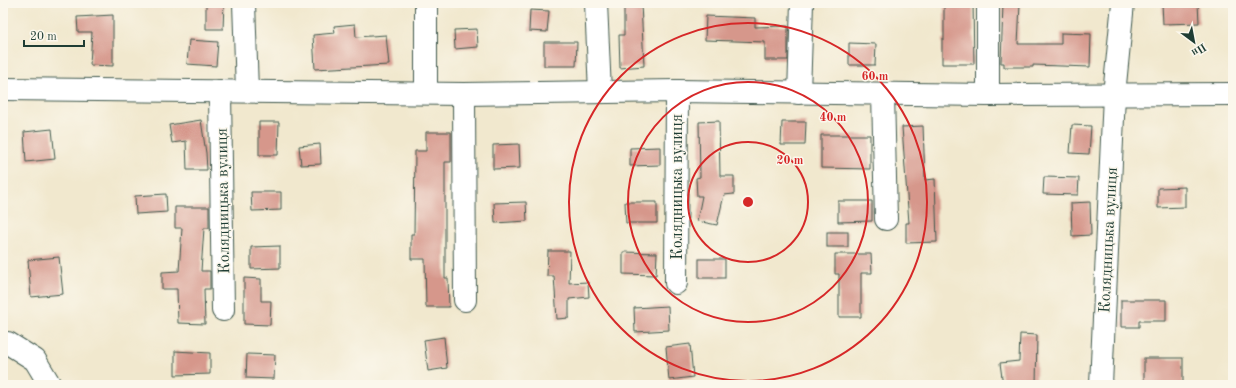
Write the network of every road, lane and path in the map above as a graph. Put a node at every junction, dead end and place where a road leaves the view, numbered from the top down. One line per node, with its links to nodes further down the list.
1 (244, 3): 9 (street)
2 (426, 3): 10 (street)
3 (596, 3): 11 (street)
4 (802, 3): 13 (street)
5 (988, 3): 17 (street)
6 (1123, 3): 18 (street, Колядницька вулиця)
7 (3, 89): 8 (street, Колядницька вулиця)
8 (220, 91): 9 (street, Колядницька вулиця); 22 (street, Колядницька вулиця)
9 (247, 91): 10 (street, Колядницька вулиця)
10 (426, 92): 14 (street, Колядницька вулиця)
11 (600, 92): 12 (street, Колядницька вулиця); 14 (street, Колядницька вулиця)
12 (677, 92): 13 (street, Колядницька вулиця); 20 (street, Колядницька вулиця)
13 (799, 93): 15 (street, Колядницька вулиця)
14 (464, 94): 21 (street)
15 (883, 94): 17 (street, Колядницька вулиця); 19 (street)
16 (1233, 94): 18 (street, Колядницька вулиця)
17 (988, 95): 18 (street, Колядницька вулиця)
18 (1114, 95): 25 (street, Колядницька вулиця)
19 (886, 218)
20 (676, 283)
21 (465, 300)
22 (223, 310)
23 (3, 343): 24 (street)
24 (50, 385)
25 (1101, 385)

